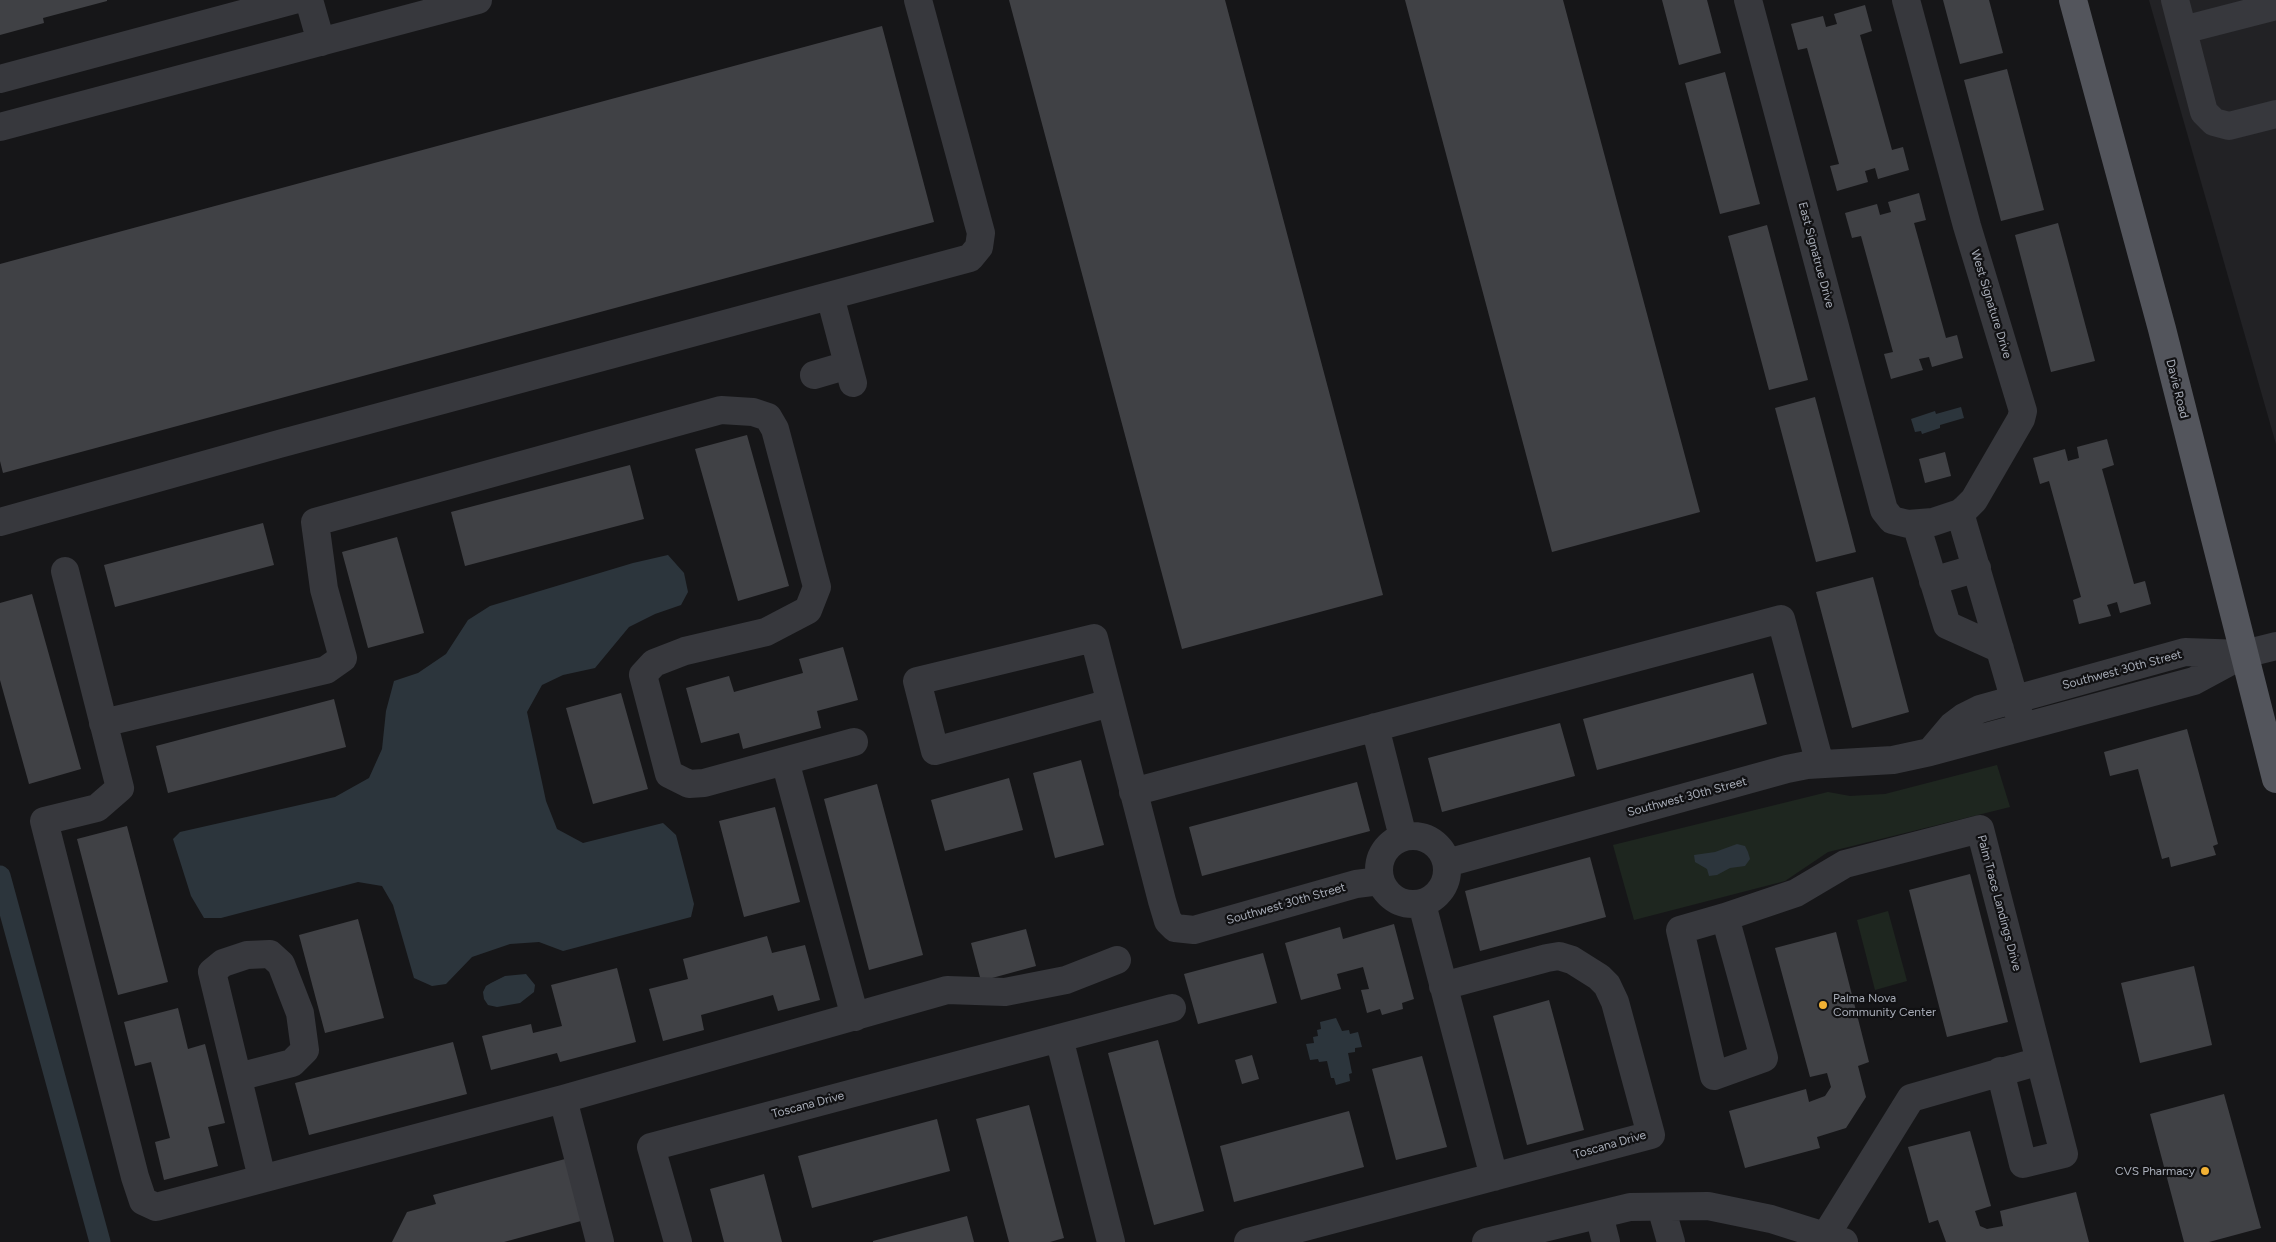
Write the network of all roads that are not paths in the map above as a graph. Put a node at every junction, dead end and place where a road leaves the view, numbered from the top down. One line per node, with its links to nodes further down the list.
1 (294, 0): 12 (street)
2 (309, 0): 11 (street)
3 (478, 0): 11 (street)
4 (918, 0): 15 (street)
5 (1748, 0): 17 (street, East Signatrue Drive)
6 (1906, 0): 18 (street, West Signature Drive)
7 (2073, 0): 26 (main road, Davie Road)
8 (2175, 0): 10 (street)
9 (2276, 6): 10 (street)
10 (2183, 30): 13 (street)
11 (322, 42): 14 (street)
12 (0, 79)
13 (2276, 114)
14 (0, 127)
15 (830, 296): 16 (street); 19 (street)
16 (814, 375)
17 (1884, 510): 20 (street, West Signature Drive)
18 (1960, 513): 20 (street, West Signature Drive); 21 (street)
19 (0, 522)
20 (1916, 524): 23 (street)
21 (1976, 568): 23 (street); 25 (street)
22 (65, 571): 29 (street)
23 (1933, 581): 25 (street)
24 (2276, 646): 26 (street)
25 (2000, 649): 27 (street)
26 (2244, 654): 27 (street, Southwest 30th Street); 31 (street, Southwest 30th Street); 36 (main road, Davie Road)
27 (2014, 700): 31 (street); 33 (street, Southwest 30th Street)
28 (1110, 704): 28 (street); 37 (street)
29 (103, 723): 34 (street); 53 (street)
30 (1375, 727): 35 (street); 37 (street); 38 (street)
31 (2022, 727): 33 (street, Southwest 30th Street)
32 (854, 742): 34 (street)
33 (1930, 752): 35 (street, Southwest 30th Street)
34 (785, 760): 46 (street)
35 (1820, 764): 39 (street, Southwest 30th Street)
36 (2276, 779)
37 (1133, 792): 40 (street, Southwest 30th Street)
38 (1403, 837): 39 (street); 40 (street)
39 (1447, 863): 41 (street)
40 (1380, 881): 41 (street)
41 (1422, 904): 44 (street)
42 (1725, 917): 42 (street); 48 (street, Palm Trace Landings Drive)
43 (1117, 960): 46 (street)
44 (1443, 986): 52 (street); 52 (street, Toscana Drive)
45 (1172, 1008): 47 (street, Toscana Drive)
46 (855, 1017): 51 (street)
47 (1059, 1038): 58 (street, Toscana Drive); 59 (street)
48 (2040, 1061): 49 (street); 49 (street, Palm Trace Landings Drive)
49 (2000, 1071): 56 (street)
50 (238, 1077): 50 (street); 53 (street)
51 (563, 1099): 53 (street); 57 (street)
52 (1494, 1177): 60 (street, Toscana Drive)
53 (262, 1178)
54 (1662, 1207): 55 (street); 56 (street); 63 (street)
55 (1599, 1215): 61 (street); 62 (street)
56 (1835, 1238)
57 (600, 1242)
58 (678, 1242)
59 (1111, 1242)
60 (1248, 1242)
61 (1486, 1242)
62 (1606, 1242)
63 (1671, 1242)

